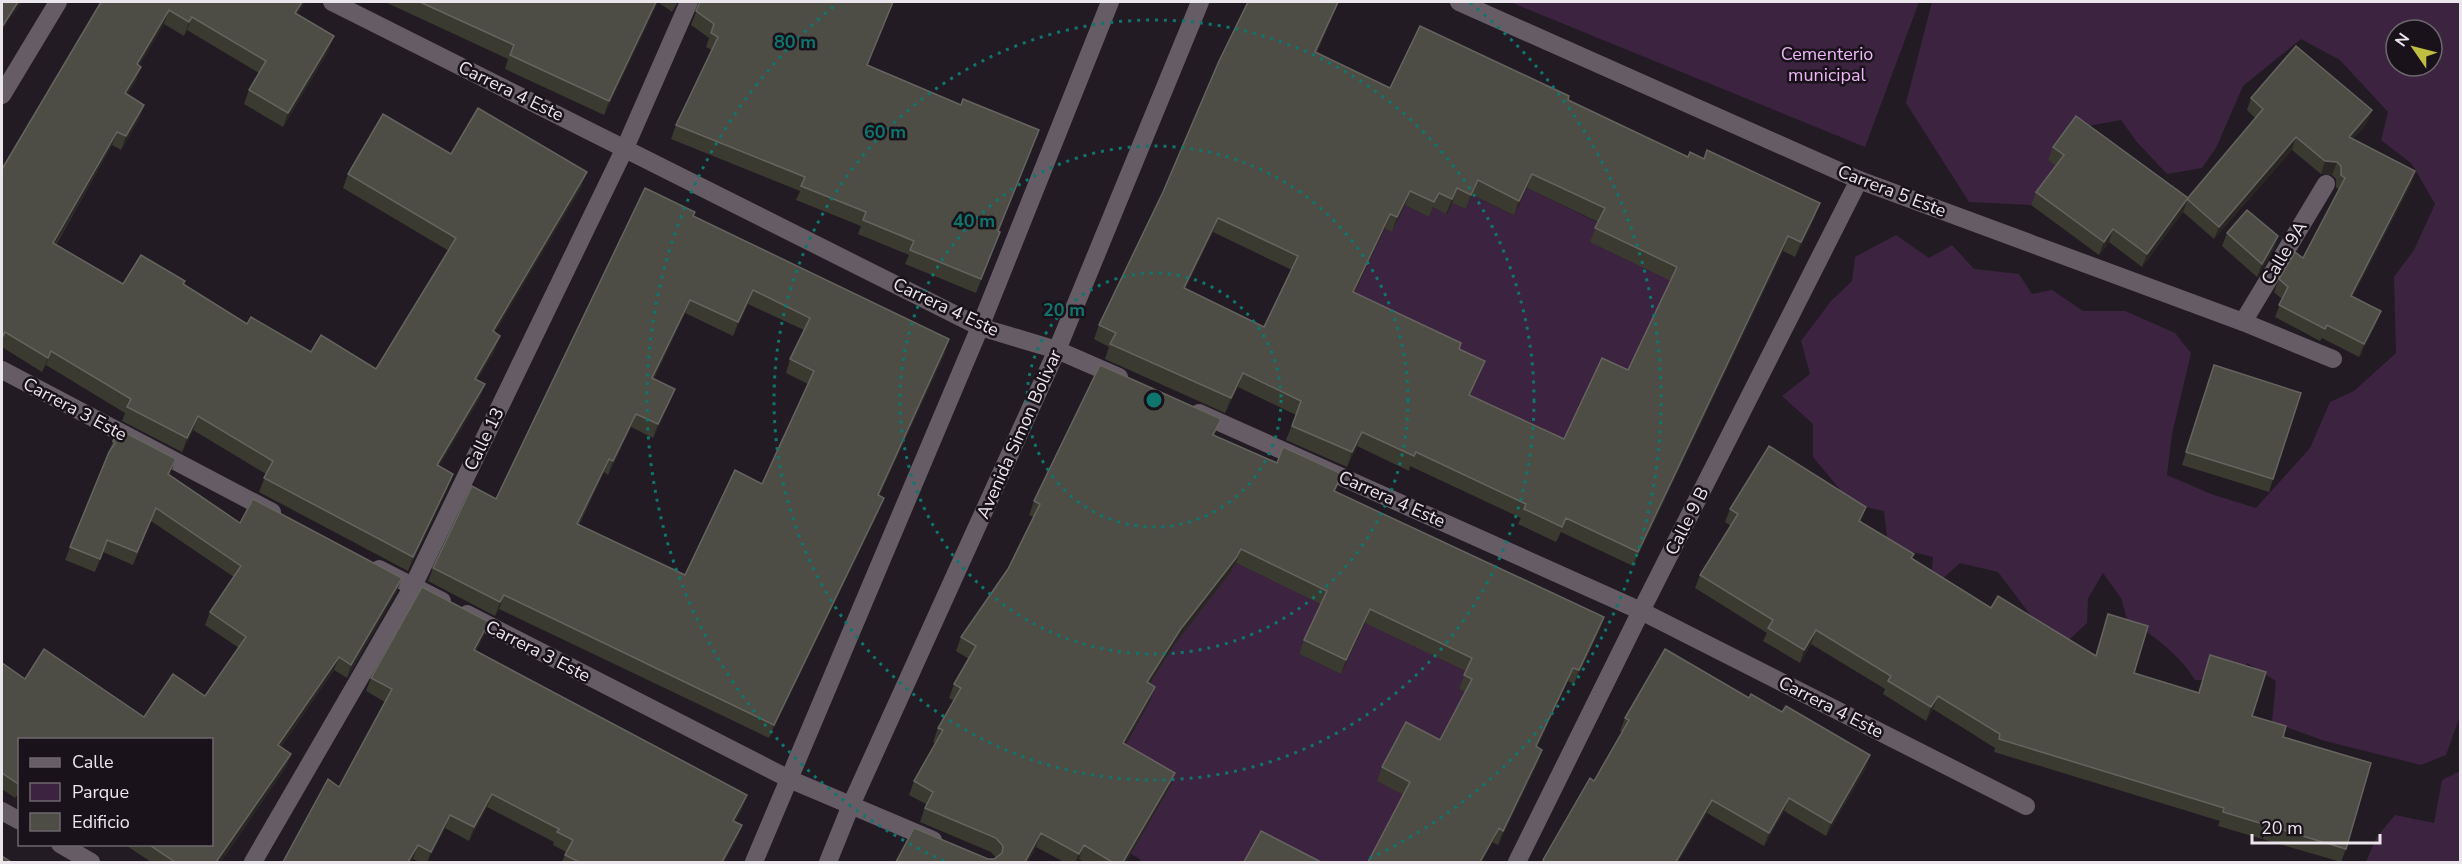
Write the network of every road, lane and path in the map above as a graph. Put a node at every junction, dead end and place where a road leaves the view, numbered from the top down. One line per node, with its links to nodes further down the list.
1 (58, 2): 7 (street)
2 (332, 2): 8 (street, Carrera 4 Este)
3 (689, 2): 8 (street, Calle 13)
4 (1110, 2): 12 (street)
5 (1200, 2): 13 (street, Avenida Simon Bolivar)
6 (1460, 2): 9 (street, Carrera 5 Este)
7 (2, 95)
8 (625, 148): 12 (street, Carrera 4 Este); 20 (street, Calle 13)
9 (1859, 180): 11 (street, Carrera 5 Este); 21 (street, Calle 9 B)
10 (2326, 184): 11 (street, Calle 9A)
11 (2243, 322): 14 (street, Carrera 5 Este)
12 (980, 327): 13 (street, Carrera 4 Este); 22 (street)
13 (1057, 350): 16 (street, Carrera 4 Este); 23 (street, Avenida Simon Bolivar)
14 (2333, 359)
15 (2, 370): 18 (street, Carrera 3 Este)
16 (1133, 383)
17 (1187, 408): 21 (street, Carrera 4 Este)
18 (286, 520)
19 (360, 559): 20 (street, Carrera 3 Este)
20 (413, 586): 22 (street, Carrera 3 Este); 30 (street, Calle 13)
21 (1641, 611): 24 (street, Carrera 4 Este); 33 (street, Calle 9 B)
22 (789, 779): 23 (street, Carrera 3 Este); 31 (street)
23 (851, 806): 27 (street, Carrera 3 Este); 32 (street, Avenida Simon Bolivar)
24 (2026, 806)
25 (2, 811): 26 (street)
26 (18, 820)
27 (945, 845)
28 (63, 846): 29 (street)
29 (91, 862)
30 (254, 862)
31 (754, 862)
32 (828, 862)
33 (1517, 862)

